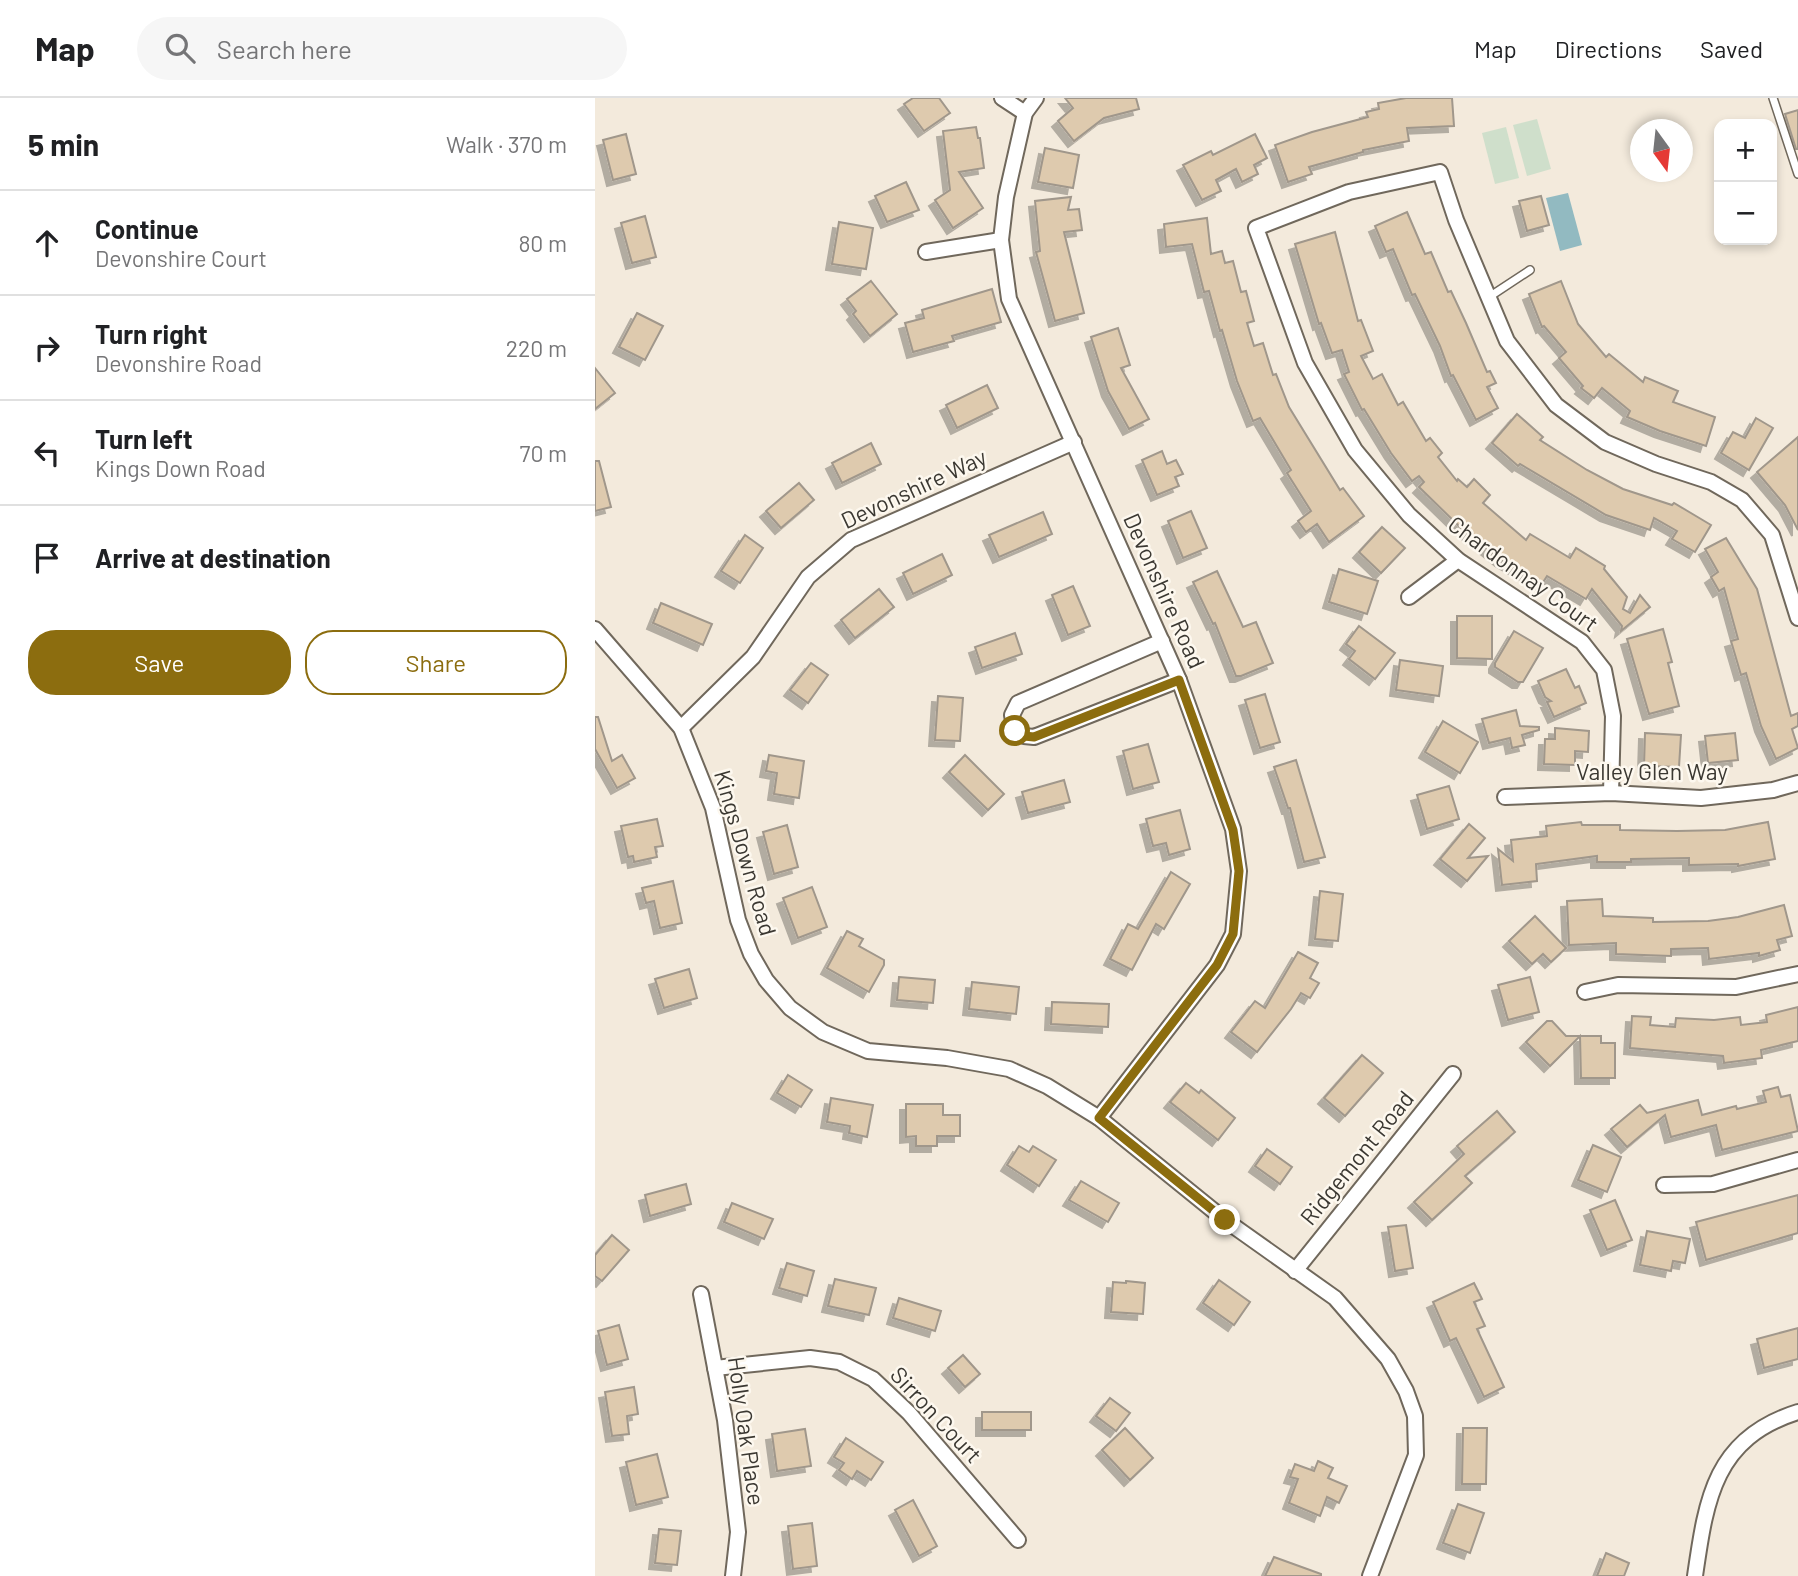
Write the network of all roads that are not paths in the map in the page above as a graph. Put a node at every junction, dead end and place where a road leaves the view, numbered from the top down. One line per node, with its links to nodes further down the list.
1 (1002, 98): 4 (street)
2 (1037, 98): 4 (street, Devonshire Road)
3 (1773, 98): 5 (lane)
4 (1025, 113): 6 (street, Devonshire Road)
5 (1798, 174)
6 (1001, 240): 7 (street); 10 (street, Devonshire Road)
7 (926, 252)
8 (1530, 270): 9 (lane)
9 (1489, 297): 11 (street, Chardonnay Court); 13 (street, Chardonnay Court)
10 (1074, 443): 15 (street, Devonshire Road); 17 (street, Devonshire Way)
11 (1458, 560): 12 (street); 19 (street, Chardonnay Court)
12 (1409, 597)
13 (1798, 618)
14 (595, 629): 17 (street, Kings Down Road)
15 (1162, 641): 16 (street, Devonshire Road); 16 (street)
16 (1179, 680): 24 (street, Devonshire Road)
17 (681, 728): 24 (street, Kings Down Road)
18 (1798, 783): 19 (street, Valley Glen Way)
19 (1611, 793): 20 (street, Valley Glen Way)
20 (1506, 797)
21 (1798, 974): 22 (street)
22 (1585, 992)
23 (1454, 1074): 27 (street, Ridgemont Road)
24 (1099, 1118): 27 (street, Kings Down Road)
25 (1798, 1160): 26 (street)
26 (1664, 1185)
27 (1295, 1271): 33 (street, Kings Down Road)
28 (701, 1294): 29 (street, Holly Oak Place)
29 (716, 1368): 31 (street, Sirron Court); 32 (street, Holly Oak Place)
30 (1798, 1412): 34 (street)
31 (1018, 1540)
32 (733, 1576)
33 (1370, 1576)
34 (1695, 1576)

